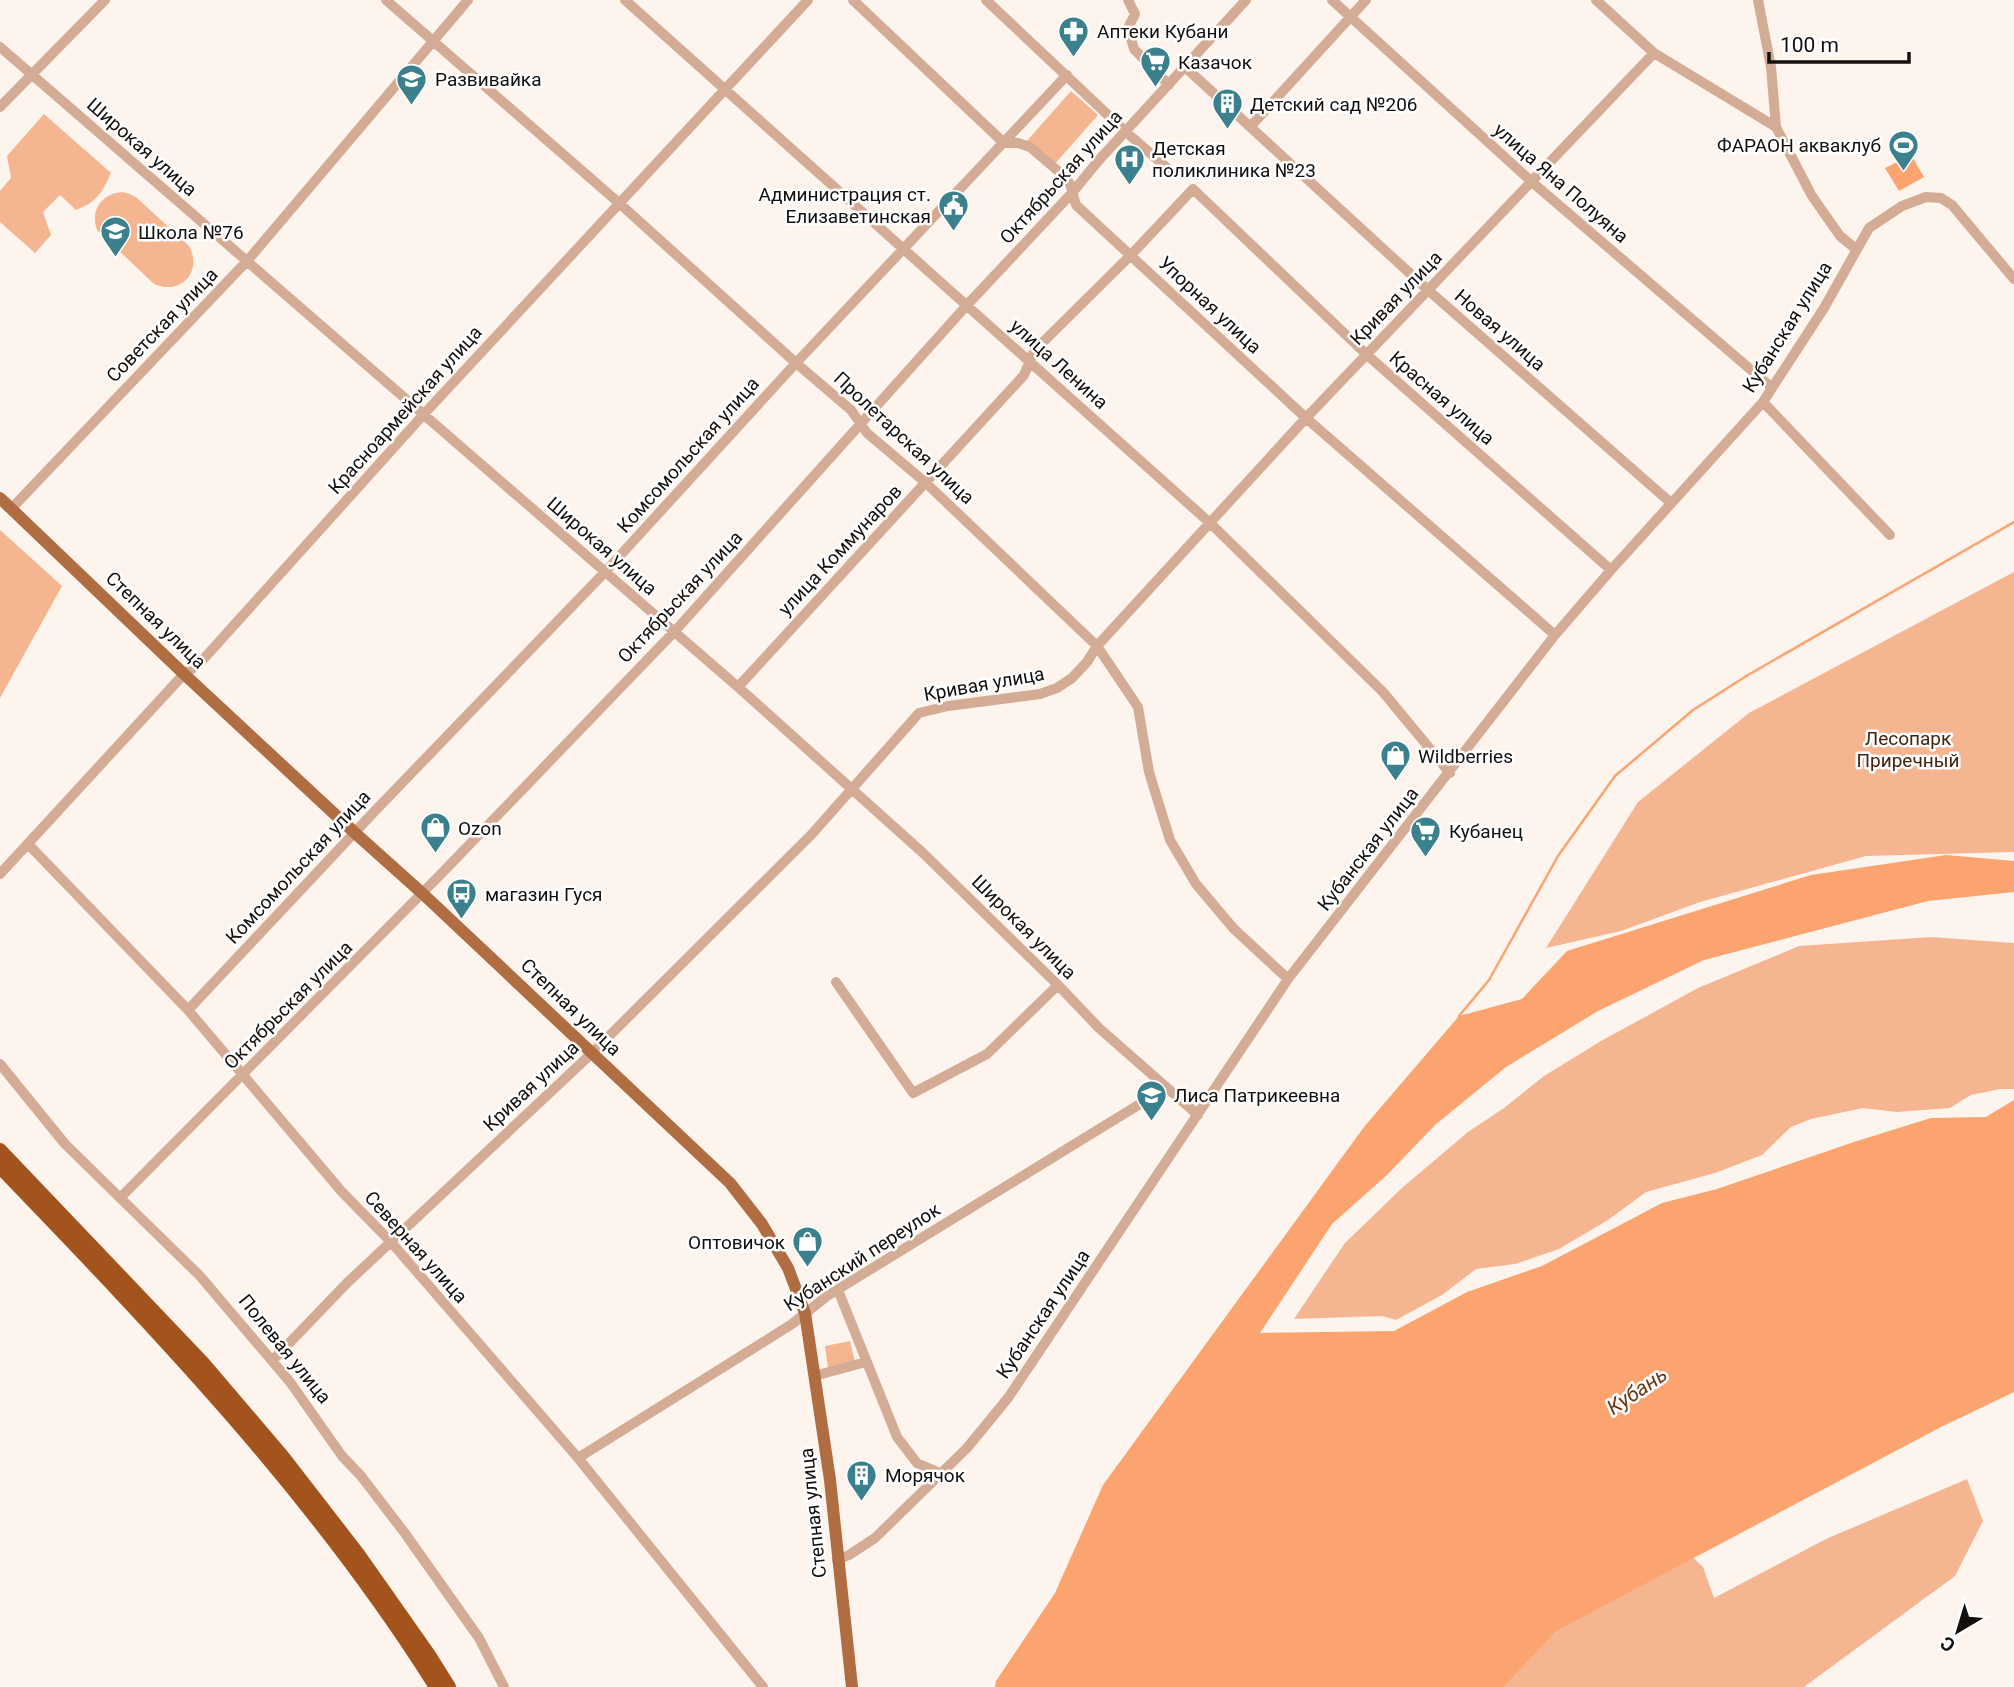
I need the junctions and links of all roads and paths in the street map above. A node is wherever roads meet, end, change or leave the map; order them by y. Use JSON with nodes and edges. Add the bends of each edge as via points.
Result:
{"nodes":[{"id":1,"x":105,"y":0,"type":"edge"},
{"id":2,"x":386,"y":0,"type":"edge"},
{"id":3,"x":468,"y":0,"type":"edge"},
{"id":4,"x":625,"y":0,"type":"edge"},
{"id":5,"x":808,"y":0,"type":"edge"},
{"id":6,"x":853,"y":0,"type":"edge"},
{"id":7,"x":986,"y":0,"type":"edge"},
{"id":8,"x":1128,"y":0,"type":"edge"},
{"id":9,"x":1246,"y":0,"type":"edge"},
{"id":10,"x":1332,"y":0,"type":"edge"},
{"id":11,"x":1366,"y":0,"type":"edge"},
{"id":12,"x":1596,"y":0,"type":"edge"},
{"id":13,"x":1758,"y":0,"type":"edge"},
{"id":14,"x":1350,"y":16,"type":"junction"},
{"id":15,"x":434,"y":41,"type":"junction"},
{"id":16,"x":0,"y":47,"type":"edge"},
{"id":17,"x":1654,"y":53,"type":"junction"},
{"id":18,"x":1185,"y":67,"type":"junction"},
{"id":19,"x":32,"y":75,"type":"junction"},
{"id":20,"x":1067,"y":75,"type":"junction"},
{"id":21,"x":1169,"y":85,"type":"junction"},
{"id":22,"x":727,"y":89,"type":"junction"},
{"id":23,"x":0,"y":107,"type":"edge"},
{"id":24,"x":1251,"y":126,"type":"junction"},
{"id":25,"x":1776,"y":127,"type":"junction"},
{"id":26,"x":1126,"y":132,"type":"junction"},
{"id":27,"x":1004,"y":143,"type":"junction"},
{"id":28,"x":1174,"y":174,"type":"dead end"},
{"id":29,"x":1532,"y":182,"type":"junction"},
{"id":30,"x":1192,"y":189,"type":"joint"},
{"id":31,"x":1072,"y":194,"type":"junction"},
{"id":32,"x":619,"y":203,"type":"junction"},
{"id":33,"x":905,"y":249,"type":"junction"},
{"id":34,"x":1856,"y":249,"type":"junction"},
{"id":35,"x":1131,"y":256,"type":"junction"},
{"id":36,"x":248,"y":260,"type":"junction"},
{"id":37,"x":2014,"y":279,"type":"edge"},
{"id":38,"x":1428,"y":290,"type":"junction"},
{"id":39,"x":967,"y":305,"type":"junction"},
{"id":40,"x":1366,"y":354,"type":"junction"},
{"id":41,"x":1030,"y":362,"type":"junction"},
{"id":42,"x":796,"y":363,"type":"junction"},
{"id":43,"x":1771,"y":387,"type":"junction"},
{"id":44,"x":1763,"y":402,"type":"junction"},
{"id":45,"x":424,"y":414,"type":"junction"},
{"id":46,"x":1306,"y":418,"type":"junction"},
{"id":47,"x":861,"y":424,"type":"junction"},
{"id":48,"x":926,"y":483,"type":"junction"},
{"id":49,"x":0,"y":498,"type":"edge"},
{"id":50,"x":1671,"y":503,"type":"junction"},
{"id":51,"x":12,"y":508,"type":"junction"},
{"id":52,"x":1209,"y":523,"type":"junction"},
{"id":53,"x":1890,"y":535,"type":"dead end"},
{"id":54,"x":1611,"y":570,"type":"junction"},
{"id":55,"x":605,"y":572,"type":"junction"},
{"id":56,"x":675,"y":631,"type":"junction"},
{"id":57,"x":1555,"y":635,"type":"junction"},
{"id":58,"x":1097,"y":646,"type":"junction"},
{"id":59,"x":184,"y":674,"type":"junction"},
{"id":60,"x":738,"y":687,"type":"junction"},
{"id":61,"x":1450,"y":773,"type":"junction"},
{"id":62,"x":851,"y":789,"type":"junction"},
{"id":63,"x":355,"y":833,"type":"junction"},
{"id":64,"x":28,"y":844,"type":"junction"},
{"id":65,"x":0,"y":874,"type":"edge"},
{"id":66,"x":422,"y":893,"type":"junction"},
{"id":67,"x":1288,"y":979,"type":"junction"},
{"id":68,"x":836,"y":982,"type":"dead end"},
{"id":69,"x":1058,"y":985,"type":"junction"},
{"id":70,"x":188,"y":1010,"type":"junction"},
{"id":71,"x":591,"y":1054,"type":"junction"},
{"id":72,"x":0,"y":1064,"type":"edge"},
{"id":73,"x":243,"y":1075,"type":"junction"},
{"id":74,"x":1166,"y":1087,"type":"junction"},
{"id":75,"x":1198,"y":1115,"type":"junction"},
{"id":76,"x":0,"y":1150,"type":"edge"},
{"id":77,"x":0,"y":1167,"type":"edge"},
{"id":78,"x":120,"y":1198,"type":"junction"},
{"id":79,"x":391,"y":1242,"type":"junction"},
{"id":80,"x":838,"y":1290,"type":"junction"},
{"id":81,"x":804,"y":1313,"type":"junction"},
{"id":82,"x":272,"y":1361,"type":"junction"},
{"id":83,"x":866,"y":1362,"type":"junction"},
{"id":84,"x":814,"y":1376,"type":"junction"},
{"id":85,"x":578,"y":1458,"type":"junction"},
{"id":86,"x":942,"y":1474,"type":"junction"},
{"id":87,"x":837,"y":1560,"type":"junction"},
{"id":88,"x":436,"y":1687,"type":"edge"},
{"id":89,"x":449,"y":1687,"type":"edge"},
{"id":90,"x":504,"y":1687,"type":"edge"},
{"id":91,"x":763,"y":1687,"type":"edge"},
{"id":92,"x":852,"y":1687,"type":"edge"}],
"edges":[{"from":1,"to":19,"type":"street"},
{"from":2,"to":15,"type":"street","name":"Пролетарская улица"},
{"from":3,"to":15,"type":"street","name":"Советская улица"},
{"from":4,"to":22,"type":"street","name":"улица Ленина"},
{"from":5,"to":22,"type":"street","name":"Красноармейская улица"},
{"from":6,"to":27,"type":"street","name":"Упорная улица"},
{"from":7,"to":20,"type":"street"},
{"from":8,"to":21,"type":"street","via":[[1135,14],[1128,28],[1134,49]]},
{"from":9,"to":18,"type":"street","name":"Октябрьская улица"},
{"from":10,"to":14,"type":"street","name":"улица Яна Полуяна"},
{"from":11,"to":14,"type":"street"},
{"from":12,"to":17,"type":"street"},
{"from":13,"to":25,"type":"street","via":[[1771,66]]},
{"from":14,"to":24,"type":"street"},
{"from":14,"to":29,"type":"street","name":"улица Яна Полуяна"},
{"from":15,"to":32,"type":"street","name":"Пролетарская улица"},
{"from":15,"to":36,"type":"street","name":"Советская улица"},
{"from":16,"to":19,"type":"street","name":"Широкая улица"},
{"from":17,"to":25,"type":"street"},
{"from":17,"to":29,"type":"street","name":"Кривая улица"},
{"from":18,"to":21,"type":"street","name":"Октябрьская улица"},
{"from":18,"to":24,"type":"street","name":"Новая улица"},
{"from":19,"to":23,"type":"street"},
{"from":19,"to":36,"type":"street","name":"Широкая улица"},
{"from":20,"to":26,"type":"street"},
{"from":20,"to":27,"type":"street","name":"Комсомольская улица"},
{"from":21,"to":26,"type":"street","name":"Октябрьская улица"},
{"from":22,"to":32,"type":"street","name":"Красноармейская улица"},
{"from":22,"to":33,"type":"street","name":"улица Ленина"},
{"from":24,"to":38,"type":"street","name":"Новая улица"},
{"from":25,"to":34,"type":"street","via":[[1812,196],[1840,236]]},
{"from":26,"to":28,"type":"street"},
{"from":26,"to":31,"type":"street","name":"Октябрьская улица"},
{"from":27,"to":31,"type":"street","name":"Упорная улица","via":[[1030,147],[1064,176]]},
{"from":27,"to":33,"type":"street","name":"Комсомольская улица"},
{"from":29,"to":38,"type":"street","name":"Кривая улица"},
{"from":29,"to":43,"type":"street","name":"улица Яна Полуяна"},
{"from":30,"to":35,"type":"street","name":"улица Коммунаров"},
{"from":30,"to":40,"type":"street","name":"Красная улица"},
{"from":31,"to":35,"type":"street","name":"Упорная улица","via":[[1076,205]]},
{"from":31,"to":39,"type":"street","name":"Октябрьская улица"},
{"from":32,"to":42,"type":"street","name":"Пролетарская улица"},
{"from":32,"to":45,"type":"street","name":"Красноармейская улица"},
{"from":33,"to":39,"type":"street","name":"улица Ленина"},
{"from":33,"to":42,"type":"street","name":"Комсомольская улица"},
{"from":34,"to":37,"type":"street","name":"Кубанская улица","via":[[1869,228],[1902,206],[1926,197],[1941,198]]},
{"from":34,"to":43,"type":"street","name":"Кубанская улица","via":[[1824,308]]},
{"from":35,"to":41,"type":"street","name":"улица Коммунаров","via":[[1039,345]]},
{"from":35,"to":46,"type":"street","name":"Упорная улица"},
{"from":36,"to":45,"type":"street","name":"Широкая улица"},
{"from":36,"to":51,"type":"street","name":"Советская улица"},
{"from":38,"to":40,"type":"street","name":"Кривая улица"},
{"from":38,"to":50,"type":"street","name":"Новая улица"},
{"from":39,"to":41,"type":"street","name":"улица Ленина"},
{"from":39,"to":47,"type":"street","name":"Октябрьская улица"},
{"from":40,"to":46,"type":"street","name":"Кривая улица"},
{"from":40,"to":54,"type":"street","name":"Красная улица"},
{"from":41,"to":48,"type":"street","name":"улица Коммунаров","via":[[1024,376]]},
{"from":41,"to":52,"type":"street","name":"улица Ленина"},
{"from":42,"to":47,"type":"street","name":"Пролетарская улица"},
{"from":42,"to":55,"type":"street","name":"Комсомольская улица"},
{"from":43,"to":44,"type":"street","name":"Кубанская улица"},
{"from":44,"to":50,"type":"street","name":"Кубанская улица"},
{"from":44,"to":53,"type":"street"},
{"from":45,"to":55,"type":"street","name":"Широкая улица"},
{"from":45,"to":59,"type":"street","name":"Красноармейская улица","via":[[199,664]]},
{"from":46,"to":52,"type":"street","name":"Кривая улица"},
{"from":46,"to":57,"type":"street","name":"Упорная улица"},
{"from":47,"to":48,"type":"street","name":"Пролетарская улица"},
{"from":47,"to":56,"type":"street","name":"Октябрьская улица"},
{"from":48,"to":58,"type":"street","name":"Пролетарская улица"},
{"from":48,"to":60,"type":"street","name":"улица Коммунаров"},
{"from":49,"to":51,"type":"main road","name":"Степная улица"},
{"from":50,"to":54,"type":"street","name":"Кубанская улица"},
{"from":51,"to":59,"type":"main road","name":"Степная улица"},
{"from":52,"to":58,"type":"street","name":"Кривая улица"},
{"from":52,"to":61,"type":"street","name":"улица Ленина","via":[[1382,692]]},
{"from":54,"to":57,"type":"street","name":"Кубанская улица"},
{"from":55,"to":56,"type":"street","name":"Широкая улица"},
{"from":55,"to":63,"type":"street","name":"Комсомольская улица"},
{"from":56,"to":60,"type":"street","name":"Широкая улица"},
{"from":56,"to":66,"type":"street","name":"Октябрьская улица"},
{"from":57,"to":61,"type":"street","name":"Кубанская улица"},
{"from":58,"to":62,"type":"street","name":"Кривая улица","via":[[1087,662],[1058,688],[919,713]]},
{"from":58,"to":67,"type":"street","name":"Пролетарская улица","via":[[1138,707],[1149,772],[1170,840],[1196,884],[1234,929]]},
{"from":59,"to":63,"type":"main road","name":"Степная улица"},
{"from":59,"to":64,"type":"street","name":"Красноармейская улица"},
{"from":60,"to":62,"type":"street","name":"Широкая улица"},
{"from":61,"to":67,"type":"street","name":"Кубанская улица"},
{"from":62,"to":69,"type":"street","name":"Широкая улица"},
{"from":62,"to":71,"type":"street","name":"Кривая улица","via":[[812,834]]},
{"from":63,"to":66,"type":"main road","name":"Степная улица"},
{"from":63,"to":70,"type":"street","name":"Комсомольская улица"},
{"from":64,"to":65,"type":"street","name":"Красноармейская улица"},
{"from":64,"to":70,"type":"street","name":"Северная улица"},
{"from":66,"to":71,"type":"main road","name":"Степная улица"},
{"from":66,"to":73,"type":"street","name":"Октябрьская улица"},
{"from":67,"to":75,"type":"street","name":"Кубанская улица"},
{"from":68,"to":69,"type":"street","via":[[913,1093],[987,1054]]},
{"from":69,"to":74,"type":"street","name":"Широкая улица"},
{"from":70,"to":73,"type":"street","name":"Северная улица"},
{"from":71,"to":79,"type":"street","name":"Кривая улица"},
{"from":71,"to":81,"type":"main road","name":"Степная улица","via":[[730,1183],[788,1268]]},
{"from":72,"to":78,"type":"street","name":"Полевая улица","via":[[65,1144]]},
{"from":73,"to":78,"type":"street","name":"Октябрьская улица"},
{"from":73,"to":79,"type":"street","name":"Северная улица","via":[[342,1192]]},
{"from":74,"to":75,"type":"street","name":"Широкая улица"},
{"from":74,"to":80,"type":"street","name":"Кубанский переулок"},
{"from":75,"to":86,"type":"street","name":"Кубанская улица","via":[[1008,1398]]},
{"from":76,"to":89,"type":"highway","via":[[203,1363],[283,1457],[358,1554]]},
{"from":77,"to":88,"type":"highway","via":[[194,1372],[272,1463],[350,1562]]},
{"from":78,"to":82,"type":"street","name":"Полевая улица","via":[[200,1276]]},
{"from":79,"to":82,"type":"street","name":"Кривая улица"},
{"from":79,"to":85,"type":"street","name":"Северная улица"},
{"from":80,"to":81,"type":"street","name":"Кубанский переулок"},
{"from":80,"to":83,"type":"street"},
{"from":81,"to":84,"type":"main road","name":"Степная улица"},
{"from":81,"to":85,"type":"street","name":"Кубанский переулок"},
{"from":82,"to":90,"type":"street","name":"Полевая улица","via":[[449,1595],[479,1638]]},
{"from":83,"to":84,"type":"street"},
{"from":83,"to":86,"type":"street","via":[[897,1437],[917,1463]]},
{"from":84,"to":87,"type":"main road","name":"Степная улица","via":[[831,1480]]},
{"from":85,"to":91,"type":"street","name":"Северная улица"},
{"from":86,"to":87,"type":"street","name":"Кубанская улица","via":[[875,1538]]},
{"from":87,"to":92,"type":"main road","name":"Степная улица"}]}
